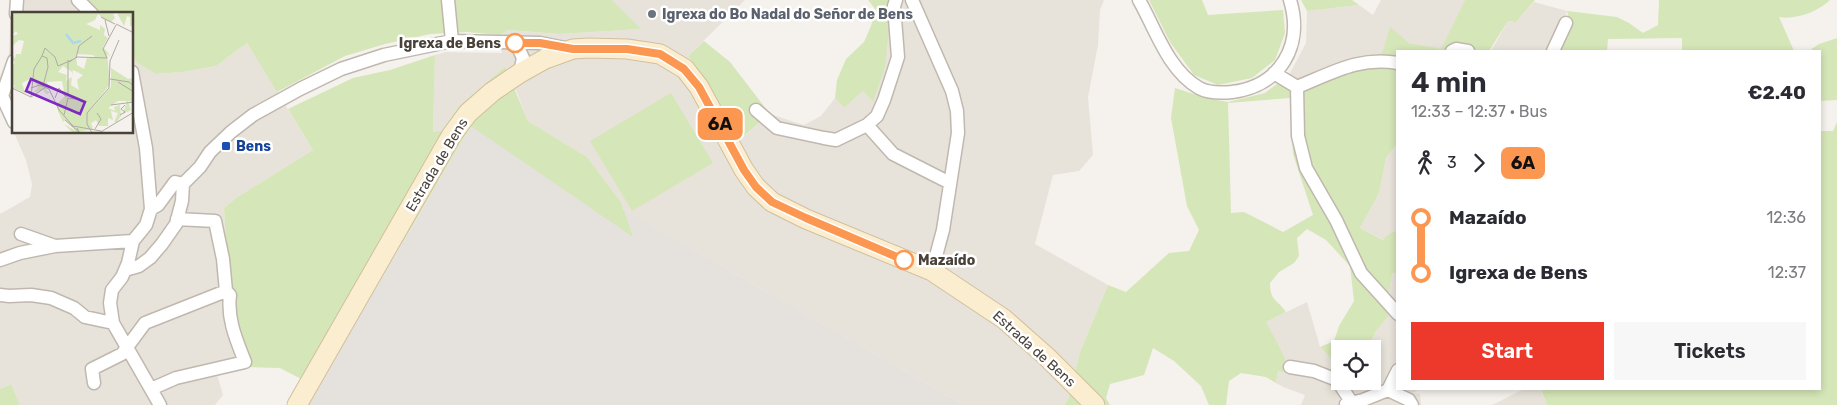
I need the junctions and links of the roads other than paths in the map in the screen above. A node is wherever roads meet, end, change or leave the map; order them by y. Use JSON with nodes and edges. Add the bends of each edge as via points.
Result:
{"nodes":[{"id":1,"x":78,"y":0,"type":"edge"},
{"id":2,"x":448,"y":0,"type":"edge"},
{"id":3,"x":896,"y":0,"type":"edge"},
{"id":4,"x":912,"y":0,"type":"edge"},
{"id":5,"x":1140,"y":0,"type":"edge"},
{"id":6,"x":1290,"y":0,"type":"edge"},
{"id":7,"x":90,"y":12,"type":"edge"},
{"id":8,"x":1566,"y":23,"type":"dead end"},
{"id":9,"x":452,"y":41,"type":"junction"},
{"id":10,"x":516,"y":43,"type":"junction"},
{"id":11,"x":1553,"y":50,"type":"edge"},
{"id":12,"x":542,"y":51,"type":"junction"},
{"id":13,"x":1396,"y":63,"type":"edge"},
{"id":14,"x":12,"y":67,"type":"edge"},
{"id":15,"x":520,"y":73,"type":"junction"},
{"id":16,"x":1274,"y":73,"type":"junction"},
{"id":17,"x":134,"y":83,"type":"edge"},
{"id":18,"x":1297,"y":87,"type":"junction"},
{"id":19,"x":756,"y":110,"type":"dead end"},
{"id":20,"x":12,"y":118,"type":"edge"},
{"id":21,"x":867,"y":125,"type":"junction"},
{"id":22,"x":950,"y":183,"type":"junction"},
{"id":23,"x":183,"y":184,"type":"junction"},
{"id":24,"x":151,"y":209,"type":"junction"},
{"id":25,"x":177,"y":219,"type":"junction"},
{"id":26,"x":21,"y":234,"type":"dead end"},
{"id":27,"x":134,"y":241,"type":"junction"},
{"id":28,"x":55,"y":246,"type":"junction"},
{"id":29,"x":0,"y":260,"type":"edge"},
{"id":30,"x":125,"y":270,"type":"junction"},
{"id":31,"x":932,"y":271,"type":"junction"},
{"id":32,"x":226,"y":291,"type":"junction"},
{"id":33,"x":0,"y":295,"type":"edge"},
{"id":34,"x":1396,"y":312,"type":"edge"},
{"id":35,"x":113,"y":323,"type":"junction"},
{"id":36,"x":127,"y":346,"type":"junction"},
{"id":37,"x":1290,"y":367,"type":"dead end"},
{"id":38,"x":1396,"y":374,"type":"edge"},
{"id":39,"x":94,"y":383,"type":"dead end"},
{"id":40,"x":1388,"y":390,"type":"junction"},
{"id":41,"x":153,"y":399,"type":"edge"},
{"id":42,"x":1348,"y":404,"type":"edge"},
{"id":43,"x":297,"y":405,"type":"edge"},
{"id":44,"x":1095,"y":405,"type":"edge"},
{"id":45,"x":1412,"y":405,"type":"edge"}],
"edges":[{"from":1,"to":7,"type":"street"},
{"from":2,"to":9,"type":"street"},
{"from":3,"to":21,"type":"street","via":[[898,57],[877,116]]},
{"from":4,"to":22,"type":"street","via":[[952,91],[958,133]]},
{"from":5,"to":16,"type":"street","via":[[1180,74],[1200,89],[1221,93],[1244,90],[1263,83]]},
{"from":6,"to":16,"type":"street","via":[[1294,13],[1294,38]]},
{"from":8,"to":11,"type":"street"},
{"from":9,"to":10,"type":"street"},
{"from":9,"to":23,"type":"street","via":[[384,55],[341,69],[300,89],[253,115],[231,132]]},
{"from":10,"to":12,"type":"street"},
{"from":10,"to":15,"type":"street","via":[[522,58]]},
{"from":12,"to":15,"type":"street","name":"Estrada de Bens"},
{"from":12,"to":31,"type":"street","name":"Estrada de Bens","via":[[627,49],[660,54],[684,69],[699,87],[744,170],[772,202]]},
{"from":13,"to":18,"type":"street","via":[[1381,60],[1358,63]]},
{"from":14,"to":20,"type":"street","via":[[2,96]]},
{"from":15,"to":43,"type":"street","name":"Estrada de Bens","via":[[468,113],[452,136]]},
{"from":16,"to":18,"type":"street"},
{"from":17,"to":24,"type":"street","via":[[146,148]]},
{"from":18,"to":34,"type":"street","via":[[1298,136],[1306,168],[1361,273]]},
{"from":19,"to":21,"type":"street","via":[[777,128],[836,140]]},
{"from":21,"to":22,"type":"street","via":[[893,154]]},
{"from":22,"to":31,"type":"street"},
{"from":23,"to":24,"type":"street","via":[[175,182],[158,205]]},
{"from":23,"to":25,"type":"street"},
{"from":24,"to":27,"type":"street","via":[[146,225]]},
{"from":25,"to":30,"type":"street","via":[[150,258]]},
{"from":25,"to":32,"type":"street","via":[[215,221]]},
{"from":26,"to":28,"type":"street"},
{"from":27,"to":28,"type":"street"},
{"from":27,"to":30,"type":"street"},
{"from":28,"to":29,"type":"street"},
{"from":30,"to":35,"type":"street","via":[[112,290]]},
{"from":31,"to":44,"type":"street","name":"Estrada de Bens","via":[[1004,319]]},
{"from":32,"to":36,"type":"street","via":[[145,323]]},
{"from":32,"to":41,"type":"street","via":[[230,294],[231,325],[245,362],[176,378]]},
{"from":33,"to":35,"type":"street","via":[[50,298],[74,308],[84,317]]},
{"from":35,"to":36,"type":"street"},
{"from":36,"to":39,"type":"street","via":[[122,354],[92,369]]},
{"from":36,"to":41,"type":"street"},
{"from":37,"to":42,"type":"street","via":[[1314,371],[1337,380]]},
{"from":38,"to":40,"type":"street"},
{"from":40,"to":42,"type":"street"},
{"from":40,"to":45,"type":"street","via":[[1409,400]]}]}
